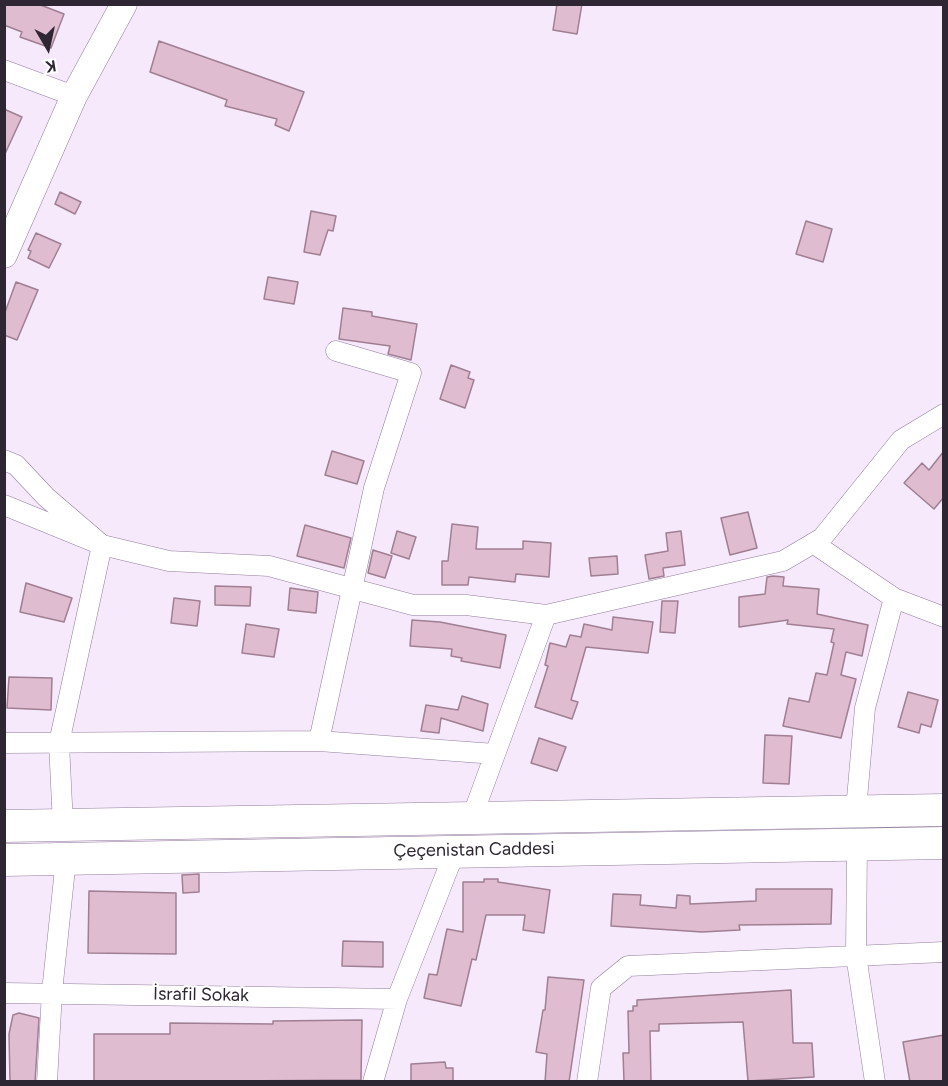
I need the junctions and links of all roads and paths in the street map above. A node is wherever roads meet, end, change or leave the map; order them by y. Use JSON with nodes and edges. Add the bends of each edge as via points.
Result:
{"nodes":[{"id":1,"x":124,"y":4,"type":"edge"},
{"id":2,"x":4,"y":69,"type":"edge"},
{"id":3,"x":74,"y":96,"type":"junction"},
{"id":4,"x":4,"y":255,"type":"edge"},
{"id":5,"x":336,"y":351,"type":"dead end"},
{"id":6,"x":944,"y":414,"type":"edge"},
{"id":7,"x":4,"y":460,"type":"edge"},
{"id":8,"x":4,"y":505,"type":"edge"},
{"id":9,"x":813,"y":543,"type":"junction"},
{"id":10,"x":102,"y":545,"type":"junction"},
{"id":11,"x":354,"y":589,"type":"junction"},
{"id":12,"x":894,"y":598,"type":"junction"},
{"id":13,"x":546,"y":615,"type":"junction"},
{"id":14,"x":944,"y":617,"type":"edge"},
{"id":15,"x":320,"y":741,"type":"junction"},
{"id":16,"x":4,"y":742,"type":"edge"},
{"id":17,"x":59,"y":743,"type":"junction"},
{"id":18,"x":495,"y":754,"type":"junction"},
{"id":19,"x":856,"y":810,"type":"junction"},
{"id":20,"x":944,"y":810,"type":"edge"},
{"id":21,"x":472,"y":817,"type":"junction"},
{"id":22,"x":63,"y":825,"type":"junction"},
{"id":23,"x":4,"y":826,"type":"edge"},
{"id":24,"x":857,"y":843,"type":"junction"},
{"id":25,"x":944,"y":843,"type":"edge"},
{"id":26,"x":455,"y":851,"type":"junction"},
{"id":27,"x":4,"y":860,"type":"edge"},
{"id":28,"x":66,"y":860,"type":"junction"},
{"id":29,"x":944,"y":952,"type":"edge"},
{"id":30,"x":856,"y":955,"type":"junction"},
{"id":31,"x":52,"y":992,"type":"junction"},
{"id":32,"x":4,"y":993,"type":"edge"},
{"id":33,"x":397,"y":999,"type":"junction"},
{"id":34,"x":47,"y":1082,"type":"edge"},
{"id":35,"x":373,"y":1082,"type":"edge"},
{"id":36,"x":587,"y":1082,"type":"edge"},
{"id":37,"x":875,"y":1082,"type":"edge"}],
"edges":[{"from":1,"to":3,"type":"street"},
{"from":2,"to":3,"type":"street"},
{"from":3,"to":4,"type":"street"},
{"from":5,"to":11,"type":"street","via":[[411,373],[374,488]]},
{"from":6,"to":9,"type":"street","via":[[901,440],[822,538]]},
{"from":7,"to":10,"type":"street","via":[[16,465]]},
{"from":8,"to":10,"type":"street"},
{"from":9,"to":12,"type":"street"},
{"from":9,"to":13,"type":"street","via":[[783,561]]},
{"from":10,"to":11,"type":"street","via":[[169,561],[269,566]]},
{"from":10,"to":17,"type":"street"},
{"from":11,"to":13,"type":"street","via":[[413,605],[466,605]]},
{"from":11,"to":15,"type":"street"},
{"from":12,"to":14,"type":"street"},
{"from":12,"to":19,"type":"street","via":[[865,708]]},
{"from":13,"to":18,"type":"street"},
{"from":15,"to":17,"type":"street"},
{"from":15,"to":18,"type":"street"},
{"from":16,"to":17,"type":"street"},
{"from":17,"to":22,"type":"street"},
{"from":18,"to":21,"type":"street"},
{"from":19,"to":20,"type":"main road","name":"Çeçenistan Caddesi"},
{"from":19,"to":21,"type":"main road","name":"Çeçenistan Caddesi"},
{"from":21,"to":22,"type":"main road","name":"Çeçenistan Caddesi"},
{"from":22,"to":23,"type":"main road","name":"Çeçenistan Caddesi"},
{"from":24,"to":25,"type":"main road","name":"Çeçenistan Caddesi"},
{"from":24,"to":26,"type":"main road","name":"Çeçenistan Caddesi"},
{"from":24,"to":30,"type":"street"},
{"from":26,"to":28,"type":"main road","name":"Çeçenistan Caddesi"},
{"from":26,"to":33,"type":"street"},
{"from":27,"to":28,"type":"main road","name":"Çeçenistan Caddesi"},
{"from":28,"to":31,"type":"street"},
{"from":29,"to":30,"type":"street"},
{"from":30,"to":36,"type":"street","via":[[628,966],[601,988]]},
{"from":30,"to":37,"type":"street"},
{"from":31,"to":32,"type":"street","name":"İsrafil Sokak"},
{"from":31,"to":33,"type":"street","name":"İsrafil Sokak"},
{"from":31,"to":34,"type":"street"},
{"from":33,"to":35,"type":"street"}]}
